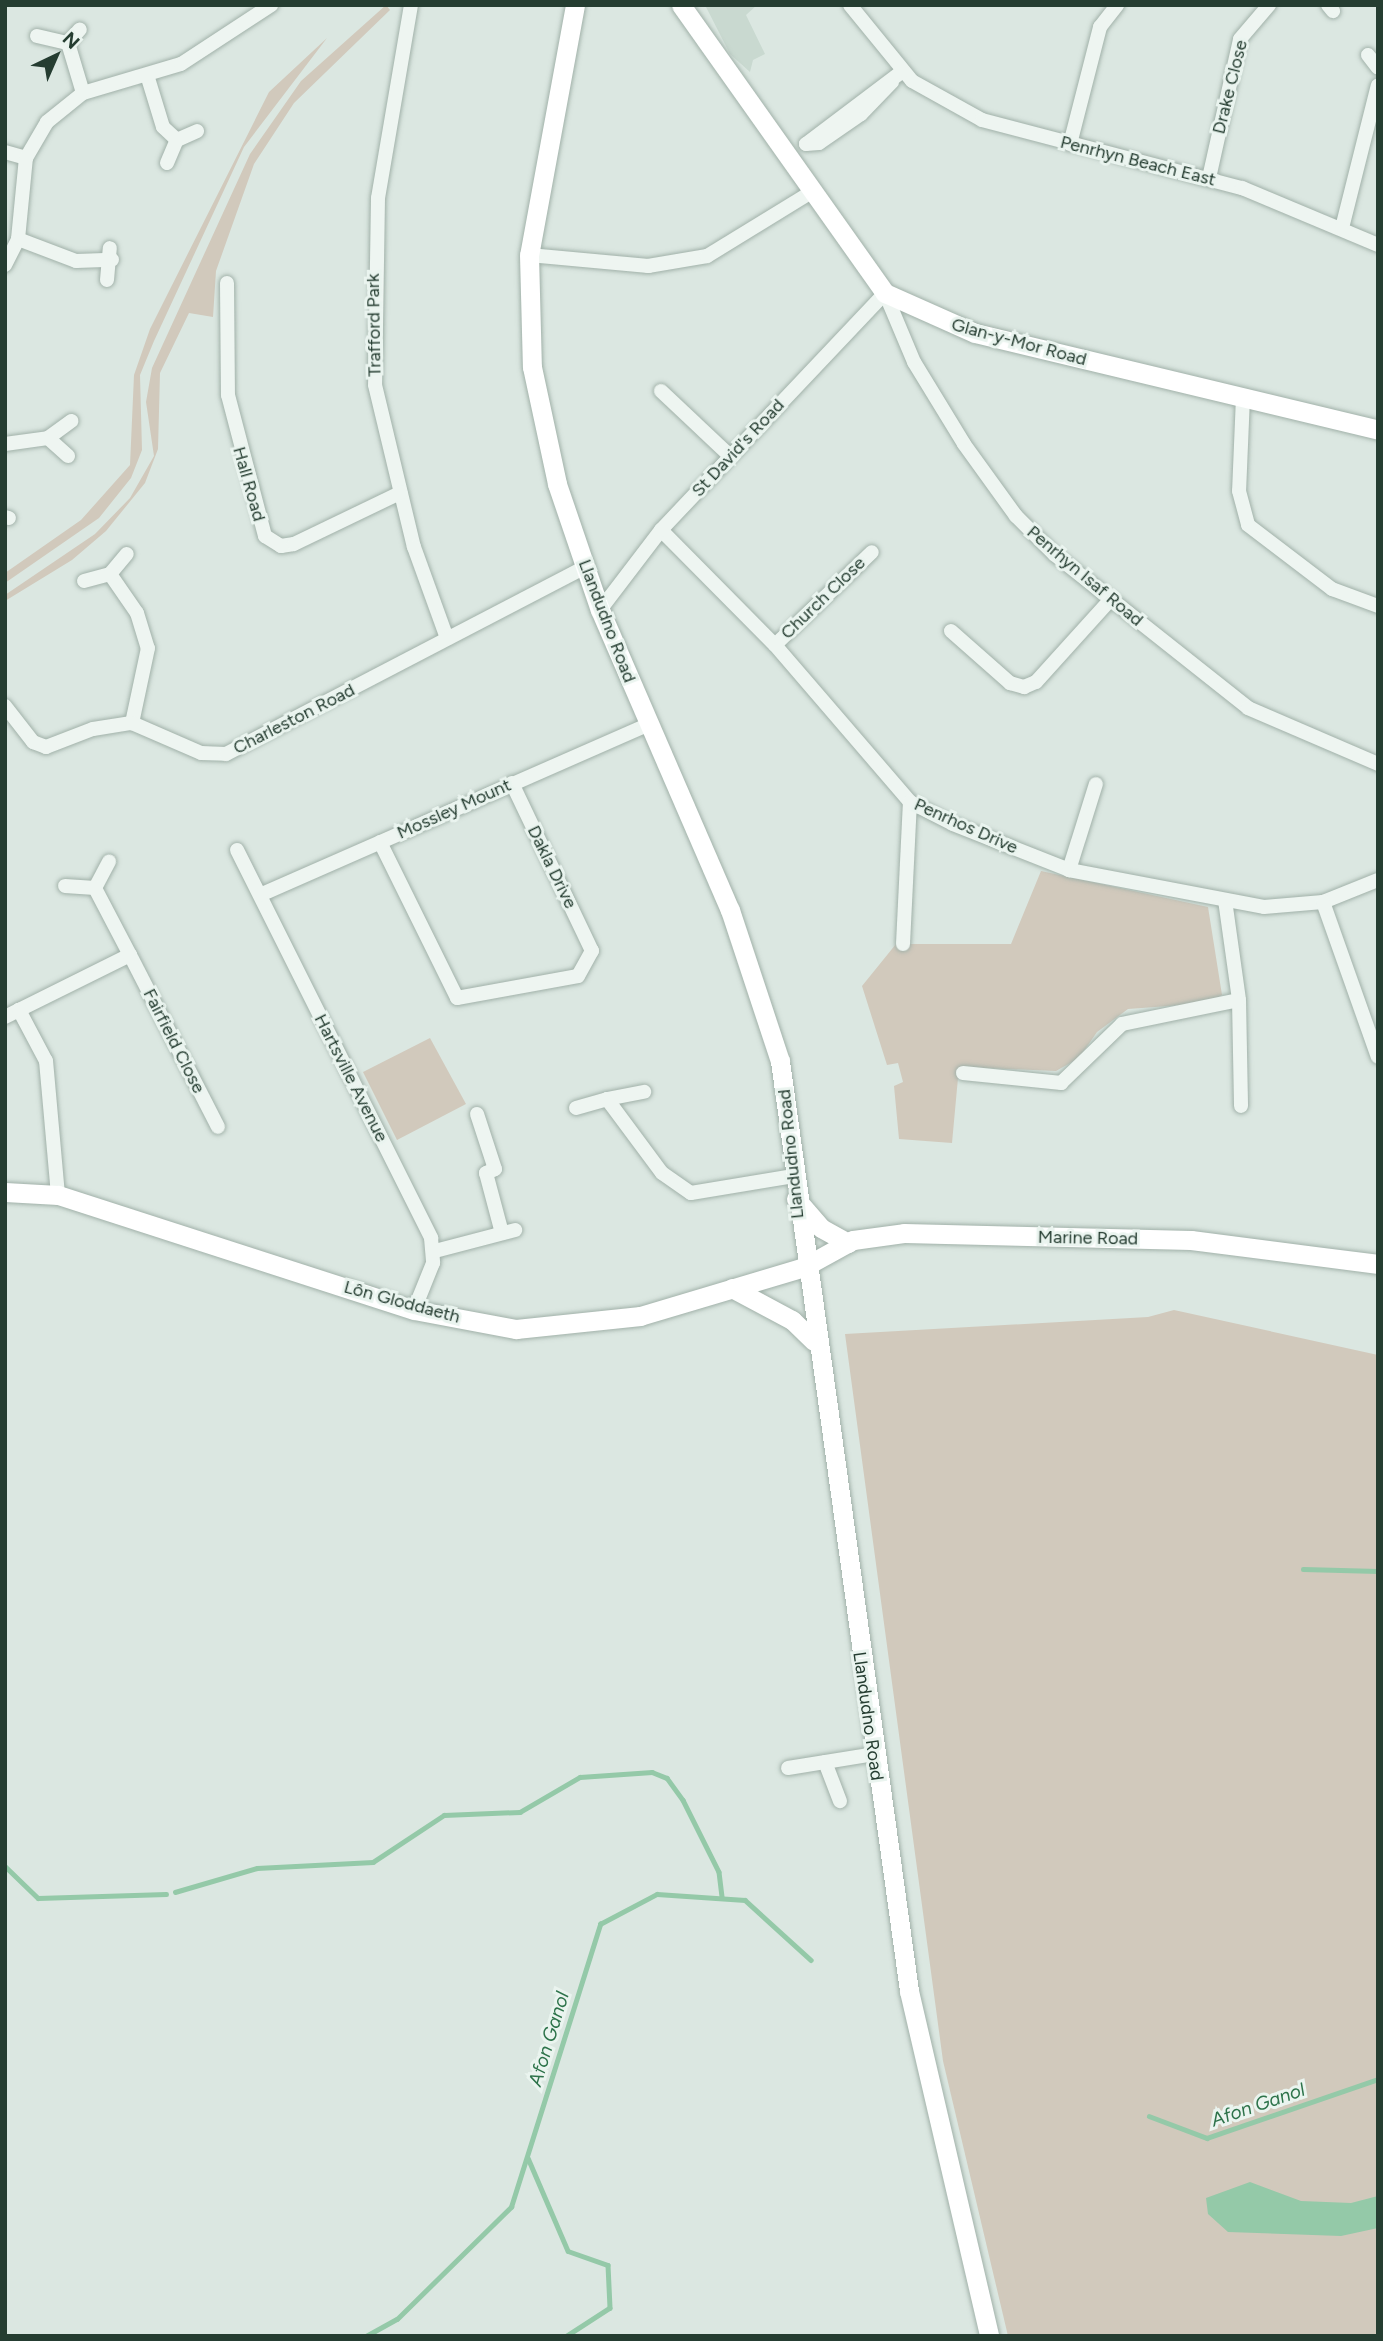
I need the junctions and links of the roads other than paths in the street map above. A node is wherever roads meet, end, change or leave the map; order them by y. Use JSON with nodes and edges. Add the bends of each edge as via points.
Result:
{"nodes":[{"id":1,"x":271,"y":5,"type":"edge"},
{"id":2,"x":411,"y":5,"type":"edge"},
{"id":3,"x":575,"y":5,"type":"edge"},
{"id":4,"x":681,"y":5,"type":"edge"},
{"id":5,"x":850,"y":5,"type":"edge"},
{"id":6,"x":1117,"y":5,"type":"edge"},
{"id":7,"x":1269,"y":5,"type":"edge"},
{"id":8,"x":80,"y":29,"type":"dead end"},
{"id":9,"x":37,"y":36,"type":"dead end"},
{"id":10,"x":68,"y":43,"type":"junction"},
{"id":11,"x":1368,"y":55,"type":"dead end"},
{"id":12,"x":1378,"y":68,"type":"edge"},
{"id":13,"x":898,"y":77,"type":"junction"},
{"id":14,"x":148,"y":78,"type":"junction"},
{"id":15,"x":1378,"y":85,"type":"edge"},
{"id":16,"x":83,"y":93,"type":"junction"},
{"id":17,"x":197,"y":131,"type":"dead end"},
{"id":18,"x":177,"y":140,"type":"junction"},
{"id":19,"x":1070,"y":144,"type":"junction"},
{"id":20,"x":5,"y":152,"type":"edge"},
{"id":21,"x":786,"y":158,"type":"junction"},
{"id":22,"x":26,"y":159,"type":"junction"},
{"id":23,"x":167,"y":163,"type":"dead end"},
{"id":24,"x":1209,"y":178,"type":"junction"},
{"id":25,"x":810,"y":192,"type":"junction"},
{"id":26,"x":1342,"y":228,"type":"junction"},
{"id":27,"x":18,"y":239,"type":"junction"},
{"id":28,"x":1378,"y":245,"type":"edge"},
{"id":29,"x":529,"y":255,"type":"junction"},
{"id":30,"x":5,"y":265,"type":"edge"},
{"id":31,"x":107,"y":280,"type":"dead end"},
{"id":32,"x":227,"y":283,"type":"dead end"},
{"id":33,"x":885,"y":293,"type":"junction"},
{"id":34,"x":661,"y":391,"type":"dead end"},
{"id":35,"x":1243,"y":397,"type":"junction"},
{"id":36,"x":71,"y":421,"type":"dead end"},
{"id":37,"x":1378,"y":430,"type":"edge"},
{"id":38,"x":48,"y":438,"type":"junction"},
{"id":39,"x":5,"y":444,"type":"edge"},
{"id":40,"x":68,"y":456,"type":"dead end"},
{"id":41,"x":730,"y":456,"type":"junction"},
{"id":42,"x":400,"y":493,"type":"junction"},
{"id":43,"x":662,"y":530,"type":"junction"},
{"id":44,"x":872,"y":552,"type":"dead end"},
{"id":45,"x":127,"y":554,"type":"dead end"},
{"id":46,"x":585,"y":567,"type":"junction"},
{"id":47,"x":110,"y":574,"type":"junction"},
{"id":48,"x":84,"y":581,"type":"dead end"},
{"id":49,"x":1111,"y":598,"type":"junction"},
{"id":50,"x":1378,"y":606,"type":"edge"},
{"id":51,"x":600,"y":610,"type":"junction"},
{"id":52,"x":447,"y":638,"type":"junction"},
{"id":53,"x":955,"y":641,"type":"dead end"},
{"id":54,"x":775,"y":645,"type":"junction"},
{"id":55,"x":5,"y":706,"type":"edge"},
{"id":56,"x":132,"y":723,"type":"junction"},
{"id":57,"x":649,"y":724,"type":"junction"},
{"id":58,"x":1378,"y":764,"type":"edge"},
{"id":59,"x":512,"y":783,"type":"junction"},
{"id":60,"x":1096,"y":784,"type":"dead end"},
{"id":61,"x":910,"y":802,"type":"junction"},
{"id":62,"x":380,"y":842,"type":"junction"},
{"id":63,"x":237,"y":850,"type":"dead end"},
{"id":64,"x":109,"y":862,"type":"dead end"},
{"id":65,"x":1069,"y":870,"type":"junction"},
{"id":66,"x":1378,"y":880,"type":"edge"},
{"id":67,"x":65,"y":886,"type":"dead end"},
{"id":68,"x":95,"y":888,"type":"junction"},
{"id":69,"x":260,"y":895,"type":"junction"},
{"id":70,"x":1225,"y":900,"type":"junction"},
{"id":71,"x":1323,"y":902,"type":"junction"},
{"id":72,"x":903,"y":944,"type":"dead end"},
{"id":73,"x":130,"y":954,"type":"junction"},
{"id":74,"x":1239,"y":1000,"type":"junction"},
{"id":75,"x":12,"y":1014,"type":"edge"},
{"id":76,"x":1378,"y":1057,"type":"edge"},
{"id":77,"x":963,"y":1073,"type":"dead end"},
{"id":78,"x":643,"y":1092,"type":"dead end"},
{"id":79,"x":607,"y":1099,"type":"junction"},
{"id":80,"x":1241,"y":1106,"type":"dead end"},
{"id":81,"x":576,"y":1108,"type":"dead end"},
{"id":82,"x":477,"y":1114,"type":"dead end"},
{"id":83,"x":218,"y":1127,"type":"dead end"},
{"id":84,"x":794,"y":1177,"type":"junction"},
{"id":85,"x":5,"y":1192,"type":"edge"},
{"id":86,"x":58,"y":1195,"type":"junction"},
{"id":87,"x":796,"y":1199,"type":"junction"},
{"id":88,"x":848,"y":1243,"type":"junction"},
{"id":89,"x":435,"y":1251,"type":"junction"},
{"id":90,"x":1378,"y":1264,"type":"edge"},
{"id":91,"x":804,"y":1267,"type":"junction"},
{"id":92,"x":732,"y":1288,"type":"junction"},
{"id":93,"x":414,"y":1310,"type":"junction"},
{"id":94,"x":814,"y":1341,"type":"junction"},
{"id":95,"x":874,"y":1754,"type":"junction"},
{"id":96,"x":825,"y":1762,"type":"junction"},
{"id":97,"x":788,"y":1768,"type":"dead end"},
{"id":98,"x":840,"y":1801,"type":"dead end"},
{"id":99,"x":989,"y":2336,"type":"edge"}],
"edges":[{"from":1,"to":14,"type":"street","via":[[181,64]]},
{"from":2,"to":42,"type":"street","name":"Trafford Park","via":[[373,265],[375,385]]},
{"from":3,"to":29,"type":"street","name":"Llandudno Road"},
{"from":4,"to":21,"type":"street","name":"Glan-y-Mor Road"},
{"from":5,"to":13,"type":"street","name":"Penrhyn Beach East"},
{"from":6,"to":19,"type":"street","via":[[1097,36]]},
{"from":7,"to":24,"type":"street","name":"Drake Close","via":[[1240,39]]},
{"from":8,"to":10,"type":"street"},
{"from":9,"to":10,"type":"street"},
{"from":10,"to":16,"type":"street"},
{"from":11,"to":12,"type":"street"},
{"from":13,"to":19,"type":"street","name":"Penrhyn Beach East","via":[[982,120]]},
{"from":13,"to":21,"type":"street","via":[[861,114],[819,143],[806,144]]},
{"from":14,"to":16,"type":"street"},
{"from":14,"to":18,"type":"street","via":[[160,120]]},
{"from":15,"to":26,"type":"street"},
{"from":16,"to":22,"type":"street","via":[[47,122]]},
{"from":17,"to":18,"type":"street"},
{"from":18,"to":23,"type":"street"},
{"from":19,"to":24,"type":"street","name":"Penrhyn Beach East"},
{"from":20,"to":22,"type":"street"},
{"from":21,"to":25,"type":"street","name":"Glan-y-Mor Road"},
{"from":22,"to":27,"type":"street"},
{"from":24,"to":26,"type":"street","name":"Penrhyn Beach East"},
{"from":25,"to":29,"type":"street","via":[[707,256],[648,266]]},
{"from":25,"to":33,"type":"street","name":"Glan-y-Mor Road"},
{"from":26,"to":28,"type":"street","name":"Penrhyn Beach East"},
{"from":27,"to":30,"type":"street"},
{"from":27,"to":31,"type":"street","via":[[76,261],[111,254]]},
{"from":29,"to":46,"type":"street","name":"Llandudno Road","via":[[532,367],[557,484]]},
{"from":32,"to":42,"type":"street","name":"Hall Road","via":[[228,395],[265,536],[281,546],[294,544]]},
{"from":33,"to":35,"type":"street","name":"Glan-y-Mor Road","via":[[975,333]]},
{"from":33,"to":41,"type":"street","name":"St David's Road"},
{"from":33,"to":49,"type":"street","name":"Penrhyn Isaf Road","via":[[914,362],[989,482],[1054,554]]},
{"from":34,"to":41,"type":"street"},
{"from":35,"to":37,"type":"street","name":"Glan-y-Mor Road"},
{"from":35,"to":50,"type":"street","via":[[1239,491],[1248,525],[1332,589]]},
{"from":36,"to":38,"type":"street"},
{"from":38,"to":39,"type":"street"},
{"from":38,"to":40,"type":"street"},
{"from":41,"to":43,"type":"street","name":"St David's Road"},
{"from":42,"to":52,"type":"street","name":"Trafford Park"},
{"from":43,"to":51,"type":"street","name":"St David's Road"},
{"from":43,"to":54,"type":"street","name":"Penrhos Drive"},
{"from":44,"to":54,"type":"street","name":"Church Close"},
{"from":45,"to":47,"type":"street"},
{"from":46,"to":51,"type":"street","name":"Llandudno Road"},
{"from":46,"to":52,"type":"street","name":"Charleston Road"},
{"from":47,"to":48,"type":"street"},
{"from":47,"to":56,"type":"street","via":[[137,613],[148,648]]},
{"from":49,"to":53,"type":"street","via":[[1036,682],[1024,687]]},
{"from":49,"to":58,"type":"street","name":"Penrhyn Isaf Road","via":[[1248,708]]},
{"from":51,"to":57,"type":"street","name":"Llandudno Road"},
{"from":52,"to":56,"type":"street","name":"Charleston Road","via":[[226,754],[201,753]]},
{"from":54,"to":61,"type":"street","name":"Penrhos Drive"},
{"from":55,"to":56,"type":"street","via":[[33,742],[46,747],[93,729]]},
{"from":57,"to":59,"type":"street","name":"Mossley Mount"},
{"from":57,"to":84,"type":"street","name":"Llandudno Road","via":[[760,991],[780,1061]]},
{"from":59,"to":62,"type":"street","name":"Mossley Mount"},
{"from":59,"to":62,"type":"street","name":"Dakla Drive","via":[[592,951],[578,976],[457,998]]},
{"from":60,"to":65,"type":"street"},
{"from":61,"to":65,"type":"street","name":"Penrhos Drive"},
{"from":61,"to":72,"type":"street"},
{"from":62,"to":69,"type":"street","name":"Mossley Mount"},
{"from":63,"to":69,"type":"street","name":"Hartsville Avenue"},
{"from":64,"to":68,"type":"street"},
{"from":65,"to":70,"type":"street","name":"Penrhos Drive"},
{"from":66,"to":71,"type":"street","name":"Penrhos Drive"},
{"from":67,"to":68,"type":"street"},
{"from":68,"to":73,"type":"street","name":"Fairfield Close"},
{"from":69,"to":89,"type":"street","name":"Hartsville Avenue"},
{"from":70,"to":71,"type":"street","name":"Penrhos Drive","via":[[1264,907]]},
{"from":70,"to":74,"type":"street"},
{"from":71,"to":76,"type":"street"},
{"from":73,"to":75,"type":"street"},
{"from":73,"to":83,"type":"street","name":"Fairfield Close"},
{"from":74,"to":77,"type":"street","via":[[1122,1024],[1062,1083]]},
{"from":74,"to":80,"type":"street"},
{"from":75,"to":86,"type":"street","via":[[46,1061]]},
{"from":78,"to":79,"type":"street"},
{"from":79,"to":81,"type":"street"},
{"from":79,"to":84,"type":"street","via":[[676,1187],[709,1194]]},
{"from":82,"to":89,"type":"street","via":[[495,1169],[486,1173],[508,1231]]},
{"from":84,"to":87,"type":"street","name":"Llandudno Road"},
{"from":85,"to":86,"type":"street","name":"Lôn Gloddaeth"},
{"from":86,"to":93,"type":"street","name":"Lôn Gloddaeth"},
{"from":87,"to":88,"type":"street","via":[[821,1228]]},
{"from":87,"to":91,"type":"street","name":"Llandudno Road"},
{"from":88,"to":90,"type":"street","name":"Marine Road","via":[[904,1233],[1191,1240]]},
{"from":88,"to":91,"type":"street","name":"Marine Road"},
{"from":89,"to":93,"type":"street"},
{"from":91,"to":92,"type":"street","name":"Lôn Gloddaeth"},
{"from":91,"to":94,"type":"street","name":"Llandudno Road"},
{"from":92,"to":93,"type":"street","name":"Lôn Gloddaeth","via":[[640,1315],[555,1329],[516,1329]]},
{"from":92,"to":94,"type":"street","via":[[792,1320]]},
{"from":94,"to":95,"type":"street","name":"Llandudno Road"},
{"from":95,"to":96,"type":"street"},
{"from":95,"to":99,"type":"street","name":"Llandudno Road","via":[[908,1991]]},
{"from":96,"to":97,"type":"street"},
{"from":96,"to":98,"type":"street"}]}
